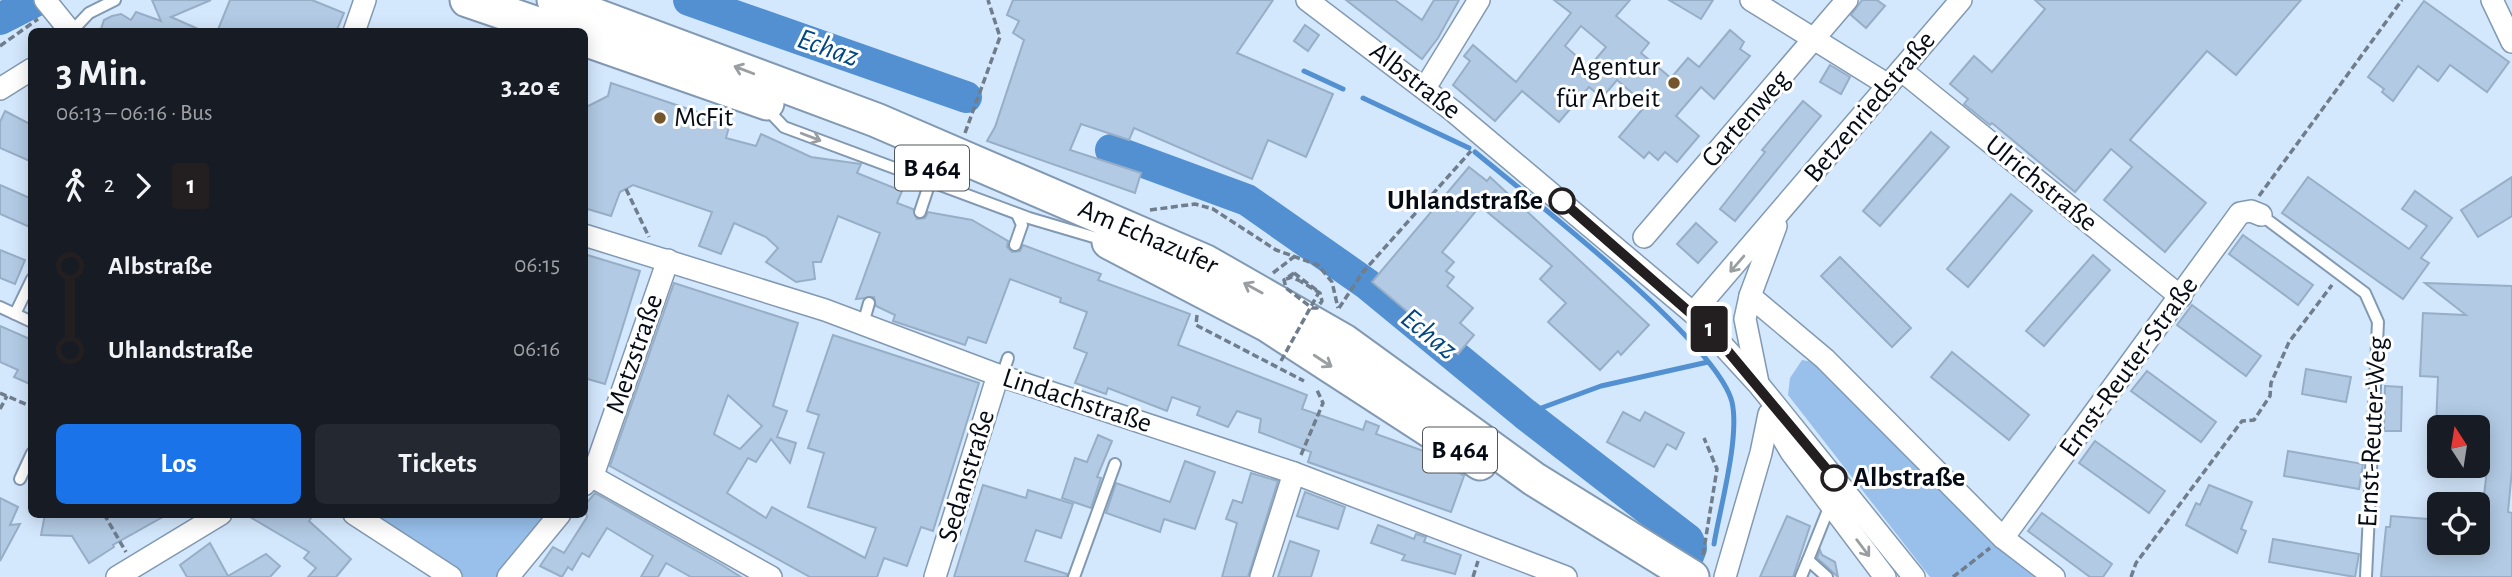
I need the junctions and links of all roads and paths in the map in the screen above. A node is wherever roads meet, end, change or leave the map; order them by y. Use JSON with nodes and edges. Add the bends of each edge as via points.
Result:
{"nodes":[{"id":1,"x":115,"y":0,"type":"edge"},
{"id":2,"x":365,"y":0,"type":"edge"},
{"id":3,"x":467,"y":0,"type":"edge"},
{"id":4,"x":988,"y":0,"type":"edge"},
{"id":5,"x":1307,"y":0,"type":"edge"},
{"id":6,"x":1479,"y":0,"type":"edge"},
{"id":7,"x":1751,"y":0,"type":"edge"},
{"id":8,"x":1847,"y":0,"type":"edge"},
{"id":9,"x":1961,"y":0,"type":"edge"},
{"id":10,"x":2402,"y":0,"type":"edge"},
{"id":11,"x":2492,"y":0,"type":"edge"},
{"id":12,"x":48,"y":4,"type":"edge"},
{"id":13,"x":547,"y":17,"type":"edge"},
{"id":14,"x":68,"y":28,"type":"edge"},
{"id":15,"x":75,"y":28,"type":"edge"},
{"id":16,"x":355,"y":28,"type":"edge"},
{"id":17,"x":582,"y":28,"type":"edge"},
{"id":18,"x":588,"y":30,"type":"edge"},
{"id":19,"x":1815,"y":39,"type":"junction"},
{"id":20,"x":588,"y":40,"type":"edge"},
{"id":21,"x":2512,"y":42,"type":"edge"},
{"id":22,"x":0,"y":46,"type":"edge"},
{"id":23,"x":28,"y":72,"type":"edge"},
{"id":24,"x":1894,"y":77,"type":"junction"},
{"id":25,"x":1425,"y":88,"type":"junction"},
{"id":26,"x":0,"y":89,"type":"edge"},
{"id":27,"x":756,"y":99,"type":"junction"},
{"id":28,"x":1484,"y":136,"type":"junction"},
{"id":29,"x":957,"y":155,"type":"junction"},
{"id":30,"x":930,"y":182,"type":"junction"},
{"id":31,"x":626,"y":188,"type":"dead end"},
{"id":32,"x":1142,"y":211,"type":"dead end"},
{"id":33,"x":920,"y":212,"type":"dead end"},
{"id":34,"x":2256,"y":213,"type":"junction"},
{"id":35,"x":1017,"y":214,"type":"junction"},
{"id":36,"x":1780,"y":214,"type":"junction"},
{"id":37,"x":645,"y":226,"type":"dead end"},
{"id":38,"x":588,"y":236,"type":"edge"},
{"id":39,"x":1644,"y":237,"type":"dead end"},
{"id":40,"x":1107,"y":241,"type":"junction"},
{"id":41,"x":1015,"y":244,"type":"dead end"},
{"id":42,"x":1295,"y":256,"type":"junction"},
{"id":43,"x":668,"y":260,"type":"junction"},
{"id":44,"x":1267,"y":269,"type":"dead end"},
{"id":45,"x":2341,"y":273,"type":"junction"},
{"id":46,"x":1300,"y":281,"type":"dead end"},
{"id":47,"x":28,"y":287,"type":"edge"},
{"id":48,"x":1750,"y":296,"type":"junction"},
{"id":49,"x":2181,"y":297,"type":"junction"},
{"id":50,"x":869,"y":303,"type":"dead end"},
{"id":51,"x":0,"y":307,"type":"edge"},
{"id":52,"x":1693,"y":313,"type":"junction"},
{"id":53,"x":15,"y":314,"type":"junction"},
{"id":54,"x":28,"y":320,"type":"edge"},
{"id":55,"x":863,"y":324,"type":"junction"},
{"id":56,"x":1196,"y":325,"type":"dead end"},
{"id":57,"x":1711,"y":331,"type":"junction"},
{"id":58,"x":1281,"y":361,"type":"dead end"},
{"id":59,"x":1003,"y":370,"type":"junction"},
{"id":60,"x":1759,"y":385,"type":"junction"},
{"id":61,"x":0,"y":393,"type":"edge"},
{"id":62,"x":7,"y":396,"type":"junction"},
{"id":63,"x":28,"y":405,"type":"edge"},
{"id":64,"x":0,"y":410,"type":"edge"},
{"id":65,"x":1769,"y":414,"type":"junction"},
{"id":66,"x":1704,"y":438,"type":"dead end"},
{"id":67,"x":1791,"y":452,"type":"junction"},
{"id":68,"x":1761,"y":453,"type":"junction"},
{"id":69,"x":28,"y":462,"type":"edge"},
{"id":70,"x":1115,"y":464,"type":"dead end"},
{"id":71,"x":1294,"y":473,"type":"junction"},
{"id":72,"x":588,"y":474,"type":"edge"},
{"id":73,"x":588,"y":478,"type":"edge"},
{"id":74,"x":20,"y":480,"type":"dead end"},
{"id":75,"x":1830,"y":505,"type":"junction"},
{"id":76,"x":105,"y":518,"type":"edge"},
{"id":77,"x":213,"y":518,"type":"edge"},
{"id":78,"x":360,"y":518,"type":"edge"},
{"id":79,"x":557,"y":518,"type":"edge"},
{"id":80,"x":2003,"y":538,"type":"junction"},
{"id":81,"x":1808,"y":560,"type":"junction"},
{"id":82,"x":1681,"y":570,"type":"edge"},
{"id":83,"x":125,"y":572,"type":"edge"},
{"id":84,"x":450,"y":577,"type":"edge"},
{"id":85,"x":508,"y":577,"type":"edge"},
{"id":86,"x":771,"y":577,"type":"edge"},
{"id":87,"x":935,"y":577,"type":"edge"},
{"id":88,"x":1074,"y":577,"type":"edge"},
{"id":89,"x":1261,"y":577,"type":"edge"},
{"id":90,"x":1566,"y":577,"type":"edge"},
{"id":91,"x":1725,"y":577,"type":"edge"},
{"id":92,"x":1801,"y":577,"type":"edge"},
{"id":93,"x":1827,"y":577,"type":"edge"},
{"id":94,"x":1885,"y":577,"type":"edge"},
{"id":95,"x":1914,"y":577,"type":"edge"},
{"id":96,"x":1953,"y":577,"type":"edge"},
{"id":97,"x":2054,"y":577,"type":"edge"},
{"id":98,"x":2131,"y":577,"type":"edge"},
{"id":99,"x":2366,"y":577,"type":"edge"}],
"edges":[{"from":1,"to":15,"type":"lane","via":[[89,13]]},
{"from":2,"to":16,"type":"street"},
{"from":3,"to":13,"type":"main road","name":"Am Echazufer","number":"B 464"},
{"from":4,"to":29,"type":"path","via":[[1000,37]]},
{"from":5,"to":25,"type":"street","name":"Albstraße"},
{"from":6,"to":25,"type":"street"},
{"from":7,"to":19,"type":"street","name":"Ulrichstraße"},
{"from":8,"to":19,"type":"street","name":"Gartenweg"},
{"from":9,"to":24,"type":"street","name":"Betzenriedstraße"},
{"from":10,"to":34,"type":"path","via":[[2264,187]]},
{"from":11,"to":21,"type":"street"},
{"from":12,"to":14,"type":"street"},
{"from":12,"to":22,"type":"path"},
{"from":17,"to":13,"type":"main road","name":"Am Echazufer","number":"B 464","one_way":true},
{"from":29,"to":18,"type":"main road","name":"Am Echazufer","number":"B 464","one_way":true,"via":[[876,120]]},
{"from":19,"to":24,"type":"street","name":"Ulrichstraße"},
{"from":19,"to":39,"type":"street","name":"Gartenweg"},
{"from":20,"to":27,"type":"main road","name":"Am Echazufer","number":"B 464"},
{"from":23,"to":26,"type":"street"},
{"from":24,"to":36,"type":"street","name":"Betzenriedstraße"},
{"from":24,"to":49,"type":"street","name":"Ulrichstraße"},
{"from":25,"to":28,"type":"street","name":"Albstraße"},
{"from":27,"to":30,"type":"lane","one_way":true,"via":[[784,127]]},
{"from":27,"to":40,"type":"main road","name":"Am Echazufer","number":"B 464","via":[[833,126]]},
{"from":28,"to":42,"type":"path","via":[[1363,272],[1338,308],[1332,282],[1318,265]]},
{"from":28,"to":52,"type":"street","name":"Albstraße"},
{"from":82,"to":29,"type":"main road","name":"Am Echazufer","number":"B 464","one_way":true,"via":[[1534,479],[1344,341],[1274,300],[1206,262]]},
{"from":30,"to":33,"type":"lane"},
{"from":30,"to":35,"type":"lane"},
{"from":31,"to":37,"type":"path"},
{"from":32,"to":42,"type":"path","via":[[1195,204],[1213,209],[1276,250]]},
{"from":34,"to":45,"type":"lane","name":"Ernst-Reuter-Weg"},
{"from":34,"to":49,"type":"street","name":"Ernst-Reuter-Straße","via":[[2240,213]]},
{"from":35,"to":40,"type":"lane"},
{"from":35,"to":41,"type":"lane","via":[[1022,225]]},
{"from":36,"to":48,"type":"street","name":"Betzenriedstraße"},
{"from":36,"to":52,"type":"street","name":"Betzenriedstraße","one_way":true},
{"from":38,"to":43,"type":"street","name":"Lindachstraße"},
{"from":40,"to":82,"type":"main road","name":"Am Echazufer","number":"B 464","one_way":true,"via":[[1266,324]]},
{"from":42,"to":44,"type":"path","via":[[1272,274]]},
{"from":43,"to":55,"type":"street","name":"Lindachstraße"},
{"from":43,"to":72,"type":"street","name":"Metzstraße"},
{"from":45,"to":98,"type":"path","via":[[2289,342],[2270,396],[2259,412],[2253,420],[2242,421],[2136,563]]},
{"from":45,"to":99,"type":"lane","name":"Ernst-Reuter-Weg","via":[[2365,293],[2378,322]]},
{"from":46,"to":58,"type":"path","bridge":true,"via":[[1310,287],[1320,293],[1322,301],[1312,308],[1303,301],[1286,288],[1287,276],[1294,273],[1319,292],[1312,303],[1306,315]]},
{"from":47,"to":53,"type":"lane"},
{"from":48,"to":60,"type":"street","name":"Albstraße","via":[[1745,319]]},
{"from":48,"to":80,"type":"street","via":[[1825,359]]},
{"from":49,"to":80,"type":"street","name":"Ernst-Reuter-Straße"},
{"from":50,"to":55,"type":"lane"},
{"from":51,"to":53,"type":"lane"},
{"from":52,"to":57,"type":"street","name":"Albstraße"},
{"from":53,"to":54,"type":"lane"},
{"from":55,"to":59,"type":"street","name":"Lindachstraße"},
{"from":56,"to":71,"type":"path","via":[[1316,386],[1323,403]]},
{"from":57,"to":60,"type":"street","name":"Albstraße"},
{"from":57,"to":65,"type":"street","name":"Albstraße"},
{"from":59,"to":71,"type":"street","name":"Lindachstraße"},
{"from":59,"to":87,"type":"street","name":"Sedanstraße"},
{"from":60,"to":95,"type":"street","name":"Albstraße"},
{"from":61,"to":62,"type":"path"},
{"from":62,"to":63,"type":"path"},
{"from":62,"to":64,"type":"path"},
{"from":65,"to":67,"type":"street","name":"Albstraße"},
{"from":65,"to":68,"type":"street"},
{"from":66,"to":82,"type":"path","via":[[1717,469]]},
{"from":67,"to":68,"type":"street"},
{"from":67,"to":75,"type":"street","name":"Albstraße"},
{"from":68,"to":91,"type":"street"},
{"from":69,"to":74,"type":"lane"},
{"from":70,"to":88,"type":"lane"},
{"from":71,"to":89,"type":"street"},
{"from":71,"to":90,"type":"street","name":"Lindachstraße"},
{"from":73,"to":86,"type":"street"},
{"from":75,"to":81,"type":"lane"},
{"from":75,"to":94,"type":"street","name":"Albstraße","one_way":true},
{"from":76,"to":83,"type":"path"},
{"from":77,"to":83,"type":"street"},
{"from":78,"to":84,"type":"street"},
{"from":79,"to":85,"type":"street"},
{"from":80,"to":96,"type":"path"},
{"from":80,"to":97,"type":"street"},
{"from":81,"to":92,"type":"lane"},
{"from":81,"to":93,"type":"lane"}]}
